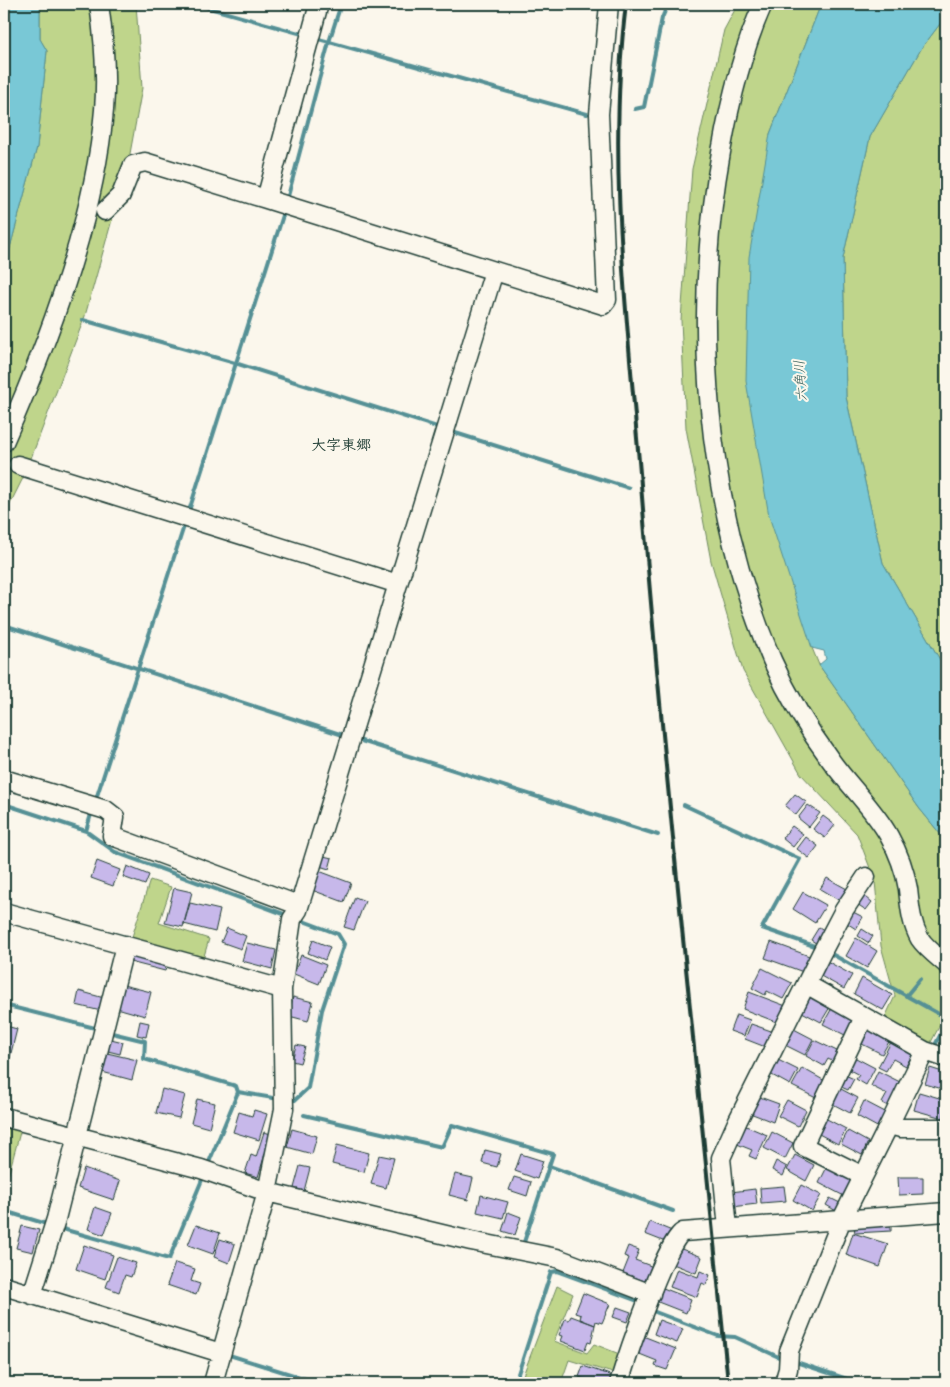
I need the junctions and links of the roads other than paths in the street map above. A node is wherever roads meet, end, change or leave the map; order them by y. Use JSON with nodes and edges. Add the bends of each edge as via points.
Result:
{"nodes":[{"id":1,"x":99,"y":4,"type":"edge"},
{"id":2,"x":319,"y":4,"type":"edge"},
{"id":3,"x":609,"y":4,"type":"edge"},
{"id":4,"x":763,"y":4,"type":"edge"},
{"id":5,"x":270,"y":200,"type":"junction"},
{"id":6,"x":105,"y":211,"type":"dead end"},
{"id":7,"x":494,"y":271,"type":"junction"},
{"id":8,"x":4,"y":442,"type":"edge"},
{"id":9,"x":18,"y":465,"type":"dead end"},
{"id":10,"x":398,"y":584,"type":"junction"},
{"id":11,"x":4,"y":779,"type":"edge"},
{"id":12,"x":866,"y":877,"type":"dead end"},
{"id":13,"x":296,"y":911,"type":"junction"},
{"id":14,"x":4,"y":912,"type":"edge"},
{"id":15,"x":125,"y":945,"type":"junction"},
{"id":16,"x":946,"y":964,"type":"edge"},
{"id":17,"x":806,"y":984,"type":"junction"},
{"id":18,"x":282,"y":989,"type":"junction"},
{"id":19,"x":864,"y":1017,"type":"junction"},
{"id":20,"x":934,"y":1055,"type":"edge"},
{"id":21,"x":4,"y":1117,"type":"edge"},
{"id":22,"x":894,"y":1126,"type":"junction"},
{"id":23,"x":946,"y":1128,"type":"edge"},
{"id":24,"x":77,"y":1136,"type":"junction"},
{"id":25,"x":863,"y":1176,"type":"junction"},
{"id":26,"x":267,"y":1192,"type":"junction"},
{"id":27,"x":946,"y":1212,"type":"edge"},
{"id":28,"x":848,"y":1219,"type":"junction"},
{"id":29,"x":728,"y":1228,"type":"junction"},
{"id":30,"x":4,"y":1286,"type":"edge"},
{"id":31,"x":32,"y":1295,"type":"junction"},
{"id":32,"x":647,"y":1303,"type":"junction"},
{"id":33,"x":221,"y":1353,"type":"junction"},
{"id":34,"x":786,"y":1376,"type":"edge"},
{"id":35,"x":213,"y":1383,"type":"edge"},
{"id":36,"x":619,"y":1383,"type":"edge"}],
"edges":[{"from":1,"to":8,"type":"street","via":[[105,50],[99,157],[66,281]]},
{"from":2,"to":5,"type":"street"},
{"from":3,"to":7,"type":"street","via":[[599,114],[607,300],[603,305]]},
{"from":4,"to":16,"type":"street","via":[[730,101],[716,184],[705,299],[706,366],[725,510],[746,588],[772,660],[802,719],[889,836],[903,870],[910,912],[921,941]]},
{"from":5,"to":6,"type":"street","via":[[145,162],[133,165],[121,195]]},
{"from":5,"to":7,"type":"street"},
{"from":7,"to":10,"type":"street"},
{"from":9,"to":10,"type":"street"},
{"from":10,"to":13,"type":"street"},
{"from":11,"to":13,"type":"street","via":[[98,809],[115,817],[112,836]]},
{"from":12,"to":17,"type":"street","via":[[844,910]]},
{"from":13,"to":18,"type":"street"},
{"from":14,"to":15,"type":"street"},
{"from":15,"to":18,"type":"street"},
{"from":15,"to":24,"type":"street"},
{"from":17,"to":19,"type":"street"},
{"from":17,"to":29,"type":"street","via":[[721,1158]]},
{"from":18,"to":26,"type":"street","via":[[284,1108]]},
{"from":19,"to":20,"type":"street"},
{"from":19,"to":25,"type":"street","via":[[803,1146]]},
{"from":20,"to":22,"type":"street"},
{"from":21,"to":24,"type":"street"},
{"from":22,"to":23,"type":"street"},
{"from":22,"to":25,"type":"street"},
{"from":24,"to":26,"type":"street","via":[[208,1171]]},
{"from":24,"to":31,"type":"street","via":[[55,1225]]},
{"from":25,"to":28,"type":"street"},
{"from":26,"to":32,"type":"street","via":[[471,1241],[557,1258]]},
{"from":26,"to":33,"type":"street"},
{"from":27,"to":28,"type":"street"},
{"from":28,"to":29,"type":"street"},
{"from":28,"to":34,"type":"street","via":[[789,1351]]},
{"from":29,"to":32,"type":"street","via":[[678,1234]]},
{"from":30,"to":31,"type":"street"},
{"from":31,"to":33,"type":"street"},
{"from":32,"to":36,"type":"street"},
{"from":33,"to":35,"type":"street"}]}
